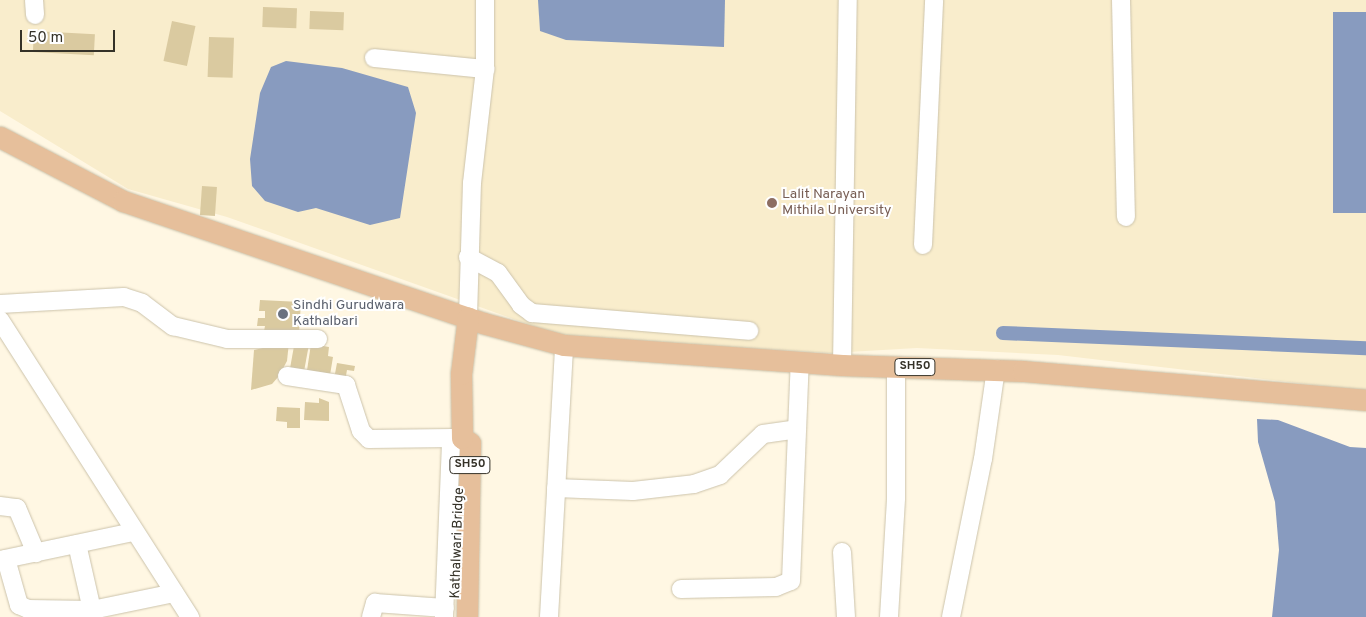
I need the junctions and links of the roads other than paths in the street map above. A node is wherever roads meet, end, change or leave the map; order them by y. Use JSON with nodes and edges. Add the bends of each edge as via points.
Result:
{"nodes":[{"id":1,"x":485,"y":0,"type":"edge"},
{"id":2,"x":848,"y":0,"type":"edge"},
{"id":3,"x":934,"y":0,"type":"edge"},
{"id":4,"x":1121,"y":0,"type":"edge"},
{"id":5,"x":374,"y":58,"type":"dead end"},
{"id":6,"x":485,"y":69,"type":"junction"},
{"id":7,"x":0,"y":137,"type":"edge"},
{"id":8,"x":1126,"y":217,"type":"dead end"},
{"id":9,"x":923,"y":245,"type":"dead end"},
{"id":10,"x":468,"y":257,"type":"junction"},
{"id":11,"x":0,"y":304,"type":"edge"},
{"id":12,"x":468,"y":317,"type":"junction"},
{"id":13,"x":0,"y":320,"type":"edge"},
{"id":14,"x":749,"y":331,"type":"dead end"},
{"id":15,"x":318,"y":339,"type":"dead end"},
{"id":16,"x":564,"y":346,"type":"junction"},
{"id":17,"x":800,"y":361,"type":"junction"},
{"id":18,"x":842,"y":365,"type":"junction"},
{"id":19,"x":896,"y":366,"type":"junction"},
{"id":20,"x":996,"y":370,"type":"junction"},
{"id":21,"x":287,"y":376,"type":"dead end"},
{"id":22,"x":1366,"y":400,"type":"edge"},
{"id":23,"x":798,"y":429,"type":"junction"},
{"id":24,"x":457,"y":438,"type":"junction"},
{"id":25,"x":556,"y":488,"type":"junction"},
{"id":26,"x":0,"y":506,"type":"edge"},
{"id":27,"x":134,"y":532,"type":"junction"},
{"id":28,"x":77,"y":544,"type":"junction"},
{"id":29,"x":842,"y":552,"type":"dead end"},
{"id":30,"x":36,"y":553,"type":"junction"},
{"id":31,"x":3,"y":560,"type":"edge"},
{"id":32,"x":681,"y":588,"type":"dead end"},
{"id":33,"x":174,"y":593,"type":"junction"},
{"id":34,"x":92,"y":610,"type":"junction"},
{"id":35,"x":448,"y":614,"type":"edge"},
{"id":36,"x":190,"y":617,"type":"edge"},
{"id":37,"x":371,"y":617,"type":"edge"},
{"id":38,"x":467,"y":617,"type":"edge"},
{"id":39,"x":548,"y":617,"type":"edge"},
{"id":40,"x":846,"y":617,"type":"edge"},
{"id":41,"x":889,"y":617,"type":"edge"},
{"id":42,"x":951,"y":617,"type":"edge"}],
"edges":[{"from":1,"to":6,"type":"street"},
{"from":2,"to":18,"type":"street"},
{"from":3,"to":9,"type":"street"},
{"from":4,"to":8,"type":"street"},
{"from":5,"to":6,"type":"street"},
{"from":6,"to":10,"type":"street","via":[[472,183]]},
{"from":7,"to":12,"type":"main road","via":[[123,201]]},
{"from":10,"to":12,"type":"street"},
{"from":10,"to":14,"type":"street","via":[[498,273],[521,305],[532,313]]},
{"from":11,"to":15,"type":"street","via":[[124,297],[142,303],[173,326],[208,335],[227,339]]},
{"from":12,"to":16,"type":"main road","number":"SH50"},
{"from":12,"to":24,"type":"main road","number":"SH50"},
{"from":13,"to":27,"type":"street"},
{"from":16,"to":17,"type":"main road","number":"SH50"},
{"from":16,"to":25,"type":"street"},
{"from":17,"to":18,"type":"main road","number":"SH50"},
{"from":17,"to":23,"type":"street"},
{"from":18,"to":19,"type":"main road","number":"SH50"},
{"from":19,"to":20,"type":"main road","number":"SH50"},
{"from":19,"to":41,"type":"street","via":[[896,498]]},
{"from":20,"to":22,"type":"main road","number":"SH50"},
{"from":20,"to":42,"type":"street","via":[[983,459]]},
{"from":21,"to":24,"type":"street","via":[[346,385],[361,431],[369,438]]},
{"from":23,"to":25,"type":"street","via":[[763,434],[720,475],[694,484],[642,491]]},
{"from":23,"to":32,"type":"street","via":[[791,581],[776,587]]},
{"from":24,"to":35,"type":"main road","name":"Kathalwari Bridge"},
{"from":24,"to":38,"type":"main road","number":"SH50","via":[[470,443]]},
{"from":25,"to":39,"type":"street"},
{"from":26,"to":30,"type":"street","via":[[17,508]]},
{"from":27,"to":28,"type":"street"},
{"from":27,"to":33,"type":"street"},
{"from":28,"to":30,"type":"street"},
{"from":28,"to":34,"type":"street"},
{"from":29,"to":40,"type":"street"},
{"from":30,"to":31,"type":"street"},
{"from":31,"to":34,"type":"street","via":[[22,608]]},
{"from":33,"to":34,"type":"street"},
{"from":33,"to":36,"type":"street"},
{"from":35,"to":37,"type":"street","via":[[375,603]]}]}
